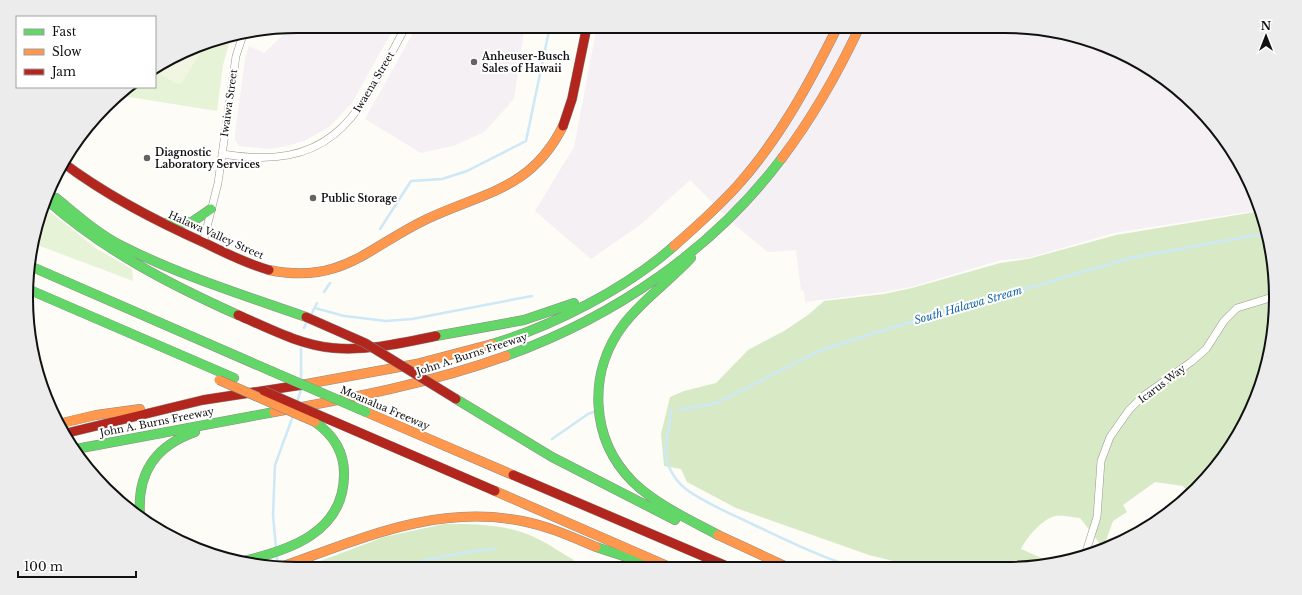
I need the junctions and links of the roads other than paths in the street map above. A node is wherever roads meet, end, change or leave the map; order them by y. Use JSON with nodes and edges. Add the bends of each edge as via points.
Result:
{"nodes":[{"id":1,"x":402,"y":33,"type":"edge"},
{"id":2,"x":585,"y":33,"type":"edge"},
{"id":3,"x":834,"y":33,"type":"edge"},
{"id":4,"x":857,"y":33,"type":"edge"},
{"id":5,"x":242,"y":39,"type":"edge"},
{"id":6,"x":222,"y":154,"type":"junction"},
{"id":7,"x":68,"y":166,"type":"edge"},
{"id":8,"x":53,"y":196,"type":"edge"},
{"id":9,"x":50,"y":203,"type":"edge"},
{"id":10,"x":211,"y":208,"type":"junction"},
{"id":11,"x":161,"y":222,"type":"junction"},
{"id":12,"x":710,"y":236,"type":"junction"},
{"id":13,"x":203,"y":243,"type":"junction"},
{"id":14,"x":35,"y":268,"type":"edge"},
{"id":15,"x":639,"y":273,"type":"junction"},
{"id":16,"x":33,"y":291,"type":"edge"},
{"id":17,"x":33,"y":296,"type":"edge"},
{"id":18,"x":1269,"y":298,"type":"edge"},
{"id":19,"x":91,"y":316,"type":"junction"},
{"id":20,"x":145,"y":340,"type":"junction"},
{"id":21,"x":202,"y":400,"type":"junction"},
{"id":22,"x":268,"y":413,"type":"junction"},
{"id":23,"x":64,"y":423,"type":"edge"},
{"id":24,"x":70,"y":432,"type":"edge"},
{"id":25,"x":81,"y":448,"type":"edge"},
{"id":26,"x":139,"y":509,"type":"edge"},
{"id":27,"x":1087,"y":549,"type":"edge"},
{"id":28,"x":253,"y":558,"type":"edge"},
{"id":29,"x":298,"y":562,"type":"edge"},
{"id":30,"x":641,"y":562,"type":"edge"},
{"id":31,"x":658,"y":562,"type":"edge"},
{"id":32,"x":717,"y":562,"type":"edge"},
{"id":33,"x":768,"y":562,"type":"edge"},
{"id":34,"x":776,"y":562,"type":"edge"}],
"edges":[{"from":1,"to":6,"type":"street","name":"Iwaena Street","via":[[366,100],[350,121],[330,138],[311,148],[275,158]]},
{"from":2,"to":13,"type":"main road","name":"Halawa Valley Street","via":[[574,95],[567,120],[558,138],[529,172],[501,189],[414,225],[363,257],[328,270],[295,273],[268,269]]},
{"from":3,"to":15,"type":"main road","name":"John A. Burns Freeway","via":[[804,94],[772,142],[730,194],[702,224]]},
{"from":4,"to":12,"type":"main road","name":"John A. Burns Freeway","via":[[812,115],[756,191]]},
{"from":5,"to":6,"type":"street","name":"Iwaiwa Street","via":[[236,56]]},
{"from":6,"to":10,"type":"street","name":"Iwaiwa Street"},
{"from":7,"to":11,"type":"main road","name":"Halawa Valley Street","via":[[87,180]]},
{"from":8,"to":33,"type":"main road","bridge":true,"via":[[99,232],[122,246],[202,280],[344,331],[559,460],[715,540]]},
{"from":9,"to":15,"type":"main road","via":[[82,230],[130,263],[190,294],[255,323],[298,339],[330,347],[371,347],[522,320],[570,304]]},
{"from":10,"to":11,"type":"main road","via":[[192,222]]},
{"from":10,"to":13,"type":"street","name":"Iwaiwa Street"},
{"from":11,"to":13,"type":"main road","name":"Halawa Valley Street"},
{"from":12,"to":22,"type":"main road","name":"John A. Burns Freeway","bridge":true,"via":[[669,268],[607,309],[507,356],[439,378]]},
{"from":12,"to":34,"type":"main road","via":[[679,272],[632,314],[617,333],[602,366],[598,389],[598,414],[608,448],[628,477],[650,496],[708,530]]},
{"from":14,"to":32,"type":"main road","name":"Moanalua Freeway","bridge":true},
{"from":15,"to":21,"type":"main road","name":"John A. Burns Freeway","bridge":true,"via":[[554,320],[492,344],[391,368],[293,387]]},
{"from":16,"to":19,"type":"main road"},
{"from":17,"to":19,"type":"main road"},
{"from":18,"to":27,"type":"street","name":"Icarus Way","via":[[1237,308],[1224,321],[1206,349],[1142,397],[1129,410],[1110,437],[1101,461],[1097,517]]},
{"from":19,"to":20,"type":"main road"},
{"from":20,"to":28,"type":"main road","bridge":true,"via":[[219,380],[315,422],[329,434],[340,452],[345,473],[343,493],[336,512],[314,535],[294,545]]},
{"from":20,"to":31,"type":"main road","bridge":true},
{"from":21,"to":23,"type":"main road"},
{"from":21,"to":24,"type":"main road","name":"John A. Burns Freeway"},
{"from":22,"to":25,"type":"main road","name":"John A. Burns Freeway"},
{"from":22,"to":26,"type":"main road","via":[[193,432],[172,441],[152,460],[144,475],[138,497]]},
{"from":29,"to":30,"type":"main road","via":[[402,525],[462,516],[502,518],[539,526]]}]}
